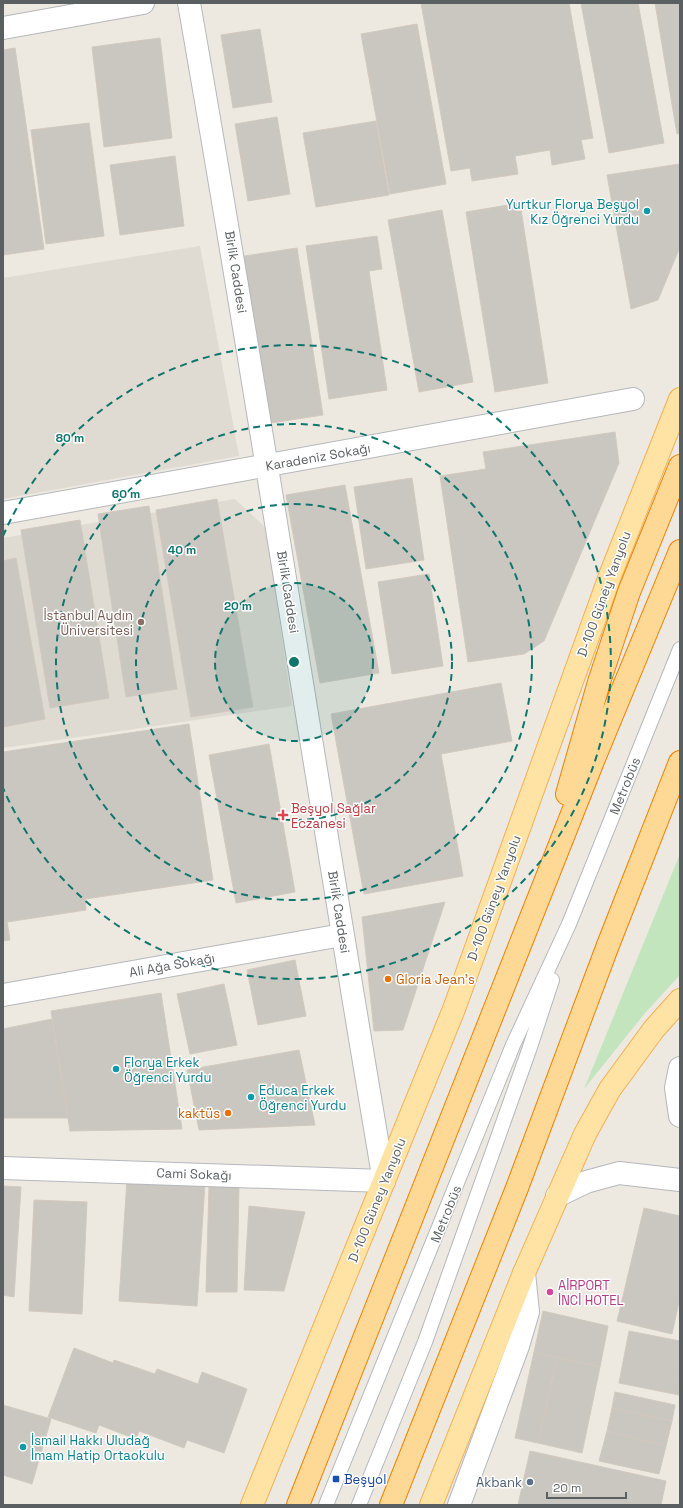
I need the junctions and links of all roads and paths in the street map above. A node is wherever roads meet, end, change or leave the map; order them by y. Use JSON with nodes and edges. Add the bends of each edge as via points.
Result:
{"nodes":[{"id":1,"x":143,"y":3,"type":"edge"},
{"id":2,"x":190,"y":3,"type":"edge"},
{"id":3,"x":3,"y":28,"type":"edge"},
{"id":4,"x":680,"y":399,"type":"edge"},
{"id":5,"x":633,"y":400,"type":"dead end"},
{"id":6,"x":680,"y":466,"type":"edge"},
{"id":7,"x":268,"y":467,"type":"junction"},
{"id":8,"x":3,"y":514,"type":"edge"},
{"id":9,"x":680,"y":551,"type":"edge"},
{"id":10,"x":680,"y":649,"type":"edge"},
{"id":11,"x":680,"y":762,"type":"edge"},
{"id":12,"x":551,"y":868,"type":"junction"},
{"id":13,"x":569,"y":924,"type":"junction"},
{"id":14,"x":342,"y":935,"type":"junction"},
{"id":15,"x":3,"y":995,"type":"edge"},
{"id":16,"x":680,"y":1000,"type":"edge"},
{"id":17,"x":680,"y":1068,"type":"edge"},
{"id":18,"x":680,"y":1116,"type":"edge"},
{"id":19,"x":3,"y":1168,"type":"edge"},
{"id":20,"x":680,"y":1180,"type":"edge"},
{"id":21,"x":384,"y":1181,"type":"junction"},
{"id":22,"x":557,"y":1196,"type":"junction"},
{"id":23,"x":524,"y":1273,"type":"junction"},
{"id":24,"x":252,"y":1505,"type":"edge"},
{"id":25,"x":298,"y":1505,"type":"edge"},
{"id":26,"x":326,"y":1505,"type":"edge"},
{"id":27,"x":359,"y":1505,"type":"edge"},
{"id":28,"x":391,"y":1505,"type":"edge"},
{"id":29,"x":431,"y":1505,"type":"edge"},
{"id":30,"x":459,"y":1505,"type":"edge"}],
"edges":[{"from":1,"to":3,"type":"street"},
{"from":2,"to":7,"type":"street","name":"Birlik Caddesi"},
{"from":4,"to":21,"type":"main road","name":"D-100 Güney Yanyolu","via":[[611,573],[454,1008]]},
{"from":5,"to":7,"type":"street","name":"Karadeniz Sokağı"},
{"from":6,"to":12,"type":"highway","via":[[629,592],[599,682],[568,788]]},
{"from":7,"to":8,"type":"street","name":"Karadeniz Sokağı"},
{"from":7,"to":14,"type":"street","name":"Birlik Caddesi"},
{"from":9,"to":12,"type":"highway"},
{"from":10,"to":13,"type":"lane","name":"Metrobüs"},
{"from":11,"to":28,"type":"highway","via":[[605,952],[514,1195]]},
{"from":12,"to":25,"type":"highway"},
{"from":13,"to":26,"type":"lane","name":"Metrobüs","via":[[513,1045]]},
{"from":13,"to":27,"type":"lane","name":"Metrobüs","via":[[529,1050],[425,1342]]},
{"from":14,"to":15,"type":"street","name":"Ali Ağa Sokağı"},
{"from":14,"to":21,"type":"street","name":"Birlik Caddesi"},
{"from":16,"to":22,"type":"main road","via":[[654,1029],[610,1089],[584,1134]]},
{"from":17,"to":18,"type":"street","via":[[676,1088]]},
{"from":19,"to":21,"type":"street","name":"Cami Sokağı"},
{"from":20,"to":22,"type":"street","via":[[620,1173],[586,1182]]},
{"from":21,"to":24,"type":"main road","name":"D-100 Güney Yanyolu"},
{"from":22,"to":23,"type":"main road"},
{"from":23,"to":29,"type":"main road"},
{"from":23,"to":30,"type":"street","via":[[528,1312],[518,1346]]}]}
